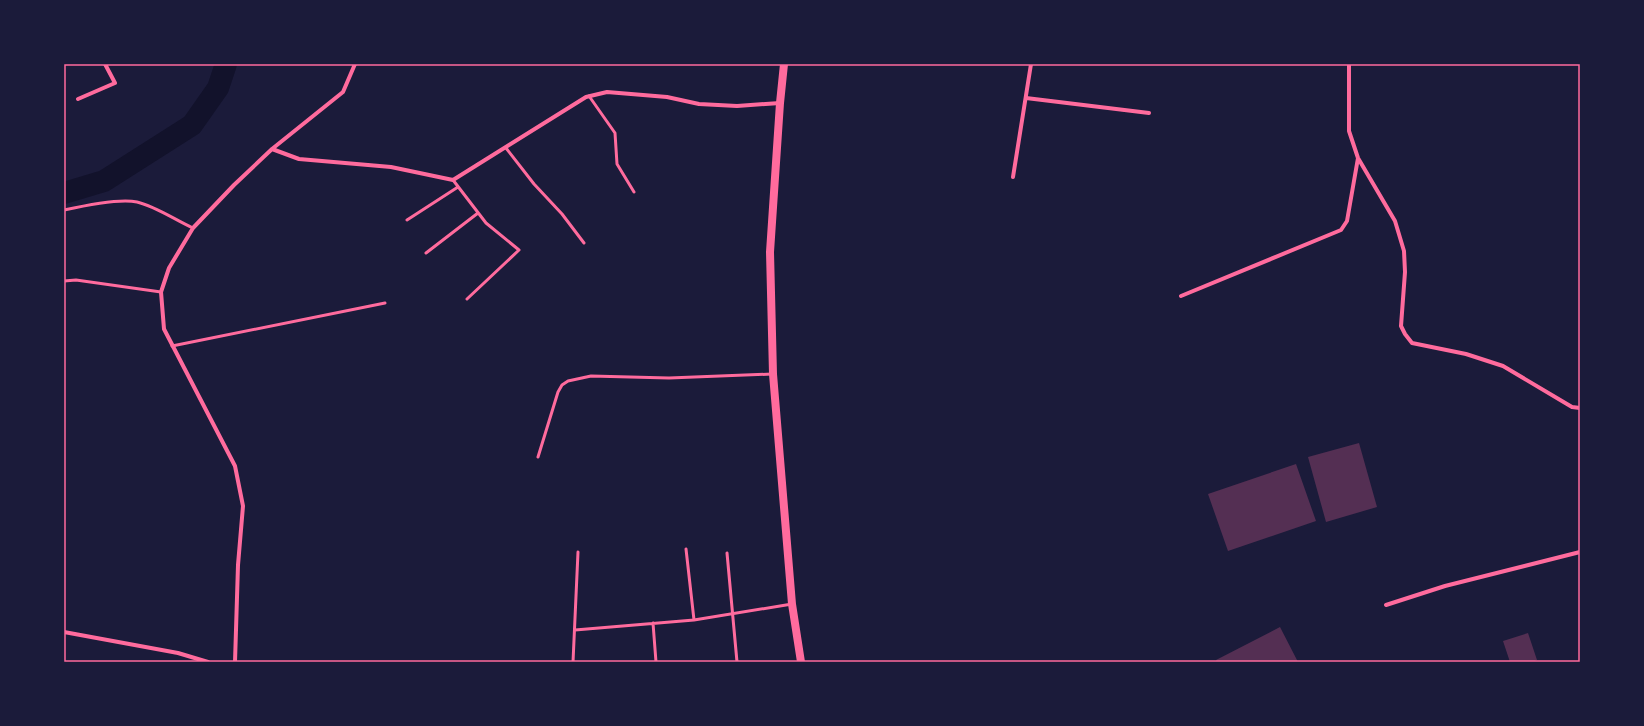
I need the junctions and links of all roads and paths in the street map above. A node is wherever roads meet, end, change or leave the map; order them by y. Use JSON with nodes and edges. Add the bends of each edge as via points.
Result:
{"nodes":[{"id":1,"x":105,"y":64,"type":"edge"},
{"id":2,"x":355,"y":64,"type":"edge"},
{"id":3,"x":784,"y":64,"type":"edge"},
{"id":4,"x":1031,"y":64,"type":"edge"},
{"id":5,"x":1349,"y":64,"type":"edge"},
{"id":6,"x":589,"y":96,"type":"junction"},
{"id":7,"x":1026,"y":98,"type":"junction"},
{"id":8,"x":78,"y":99,"type":"dead end"},
{"id":9,"x":780,"y":103,"type":"junction"},
{"id":10,"x":1149,"y":113,"type":"dead end"},
{"id":11,"x":506,"y":148,"type":"junction"},
{"id":12,"x":272,"y":149,"type":"junction"},
{"id":13,"x":1358,"y":158,"type":"junction"},
{"id":14,"x":1013,"y":177,"type":"dead end"},
{"id":15,"x":453,"y":180,"type":"junction"},
{"id":16,"x":458,"y":187,"type":"junction"},
{"id":17,"x":634,"y":192,"type":"dead end"},
{"id":18,"x":64,"y":210,"type":"edge"},
{"id":19,"x":478,"y":212,"type":"junction"},
{"id":20,"x":407,"y":220,"type":"dead end"},
{"id":21,"x":193,"y":228,"type":"junction"},
{"id":22,"x":584,"y":244,"type":"dead end"},
{"id":23,"x":426,"y":253,"type":"dead end"},
{"id":24,"x":64,"y":281,"type":"edge"},
{"id":25,"x":161,"y":292,"type":"junction"},
{"id":26,"x":1181,"y":296,"type":"dead end"},
{"id":27,"x":467,"y":299,"type":"dead end"},
{"id":28,"x":385,"y":303,"type":"dead end"},
{"id":29,"x":172,"y":346,"type":"junction"},
{"id":30,"x":773,"y":374,"type":"junction"},
{"id":31,"x":1580,"y":408,"type":"edge"},
{"id":32,"x":538,"y":457,"type":"dead end"},
{"id":33,"x":686,"y":549,"type":"dead end"},
{"id":34,"x":578,"y":552,"type":"dead end"},
{"id":35,"x":1580,"y":552,"type":"edge"},
{"id":36,"x":727,"y":553,"type":"dead end"},
{"id":37,"x":792,"y":604,"type":"junction"},
{"id":38,"x":1386,"y":605,"type":"dead end"},
{"id":39,"x":733,"y":613,"type":"junction"},
{"id":40,"x":694,"y":620,"type":"junction"},
{"id":41,"x":652,"y":623,"type":"junction"},
{"id":42,"x":575,"y":630,"type":"junction"},
{"id":43,"x":64,"y":632,"type":"edge"},
{"id":44,"x":208,"y":662,"type":"edge"},
{"id":45,"x":236,"y":662,"type":"edge"},
{"id":46,"x":573,"y":662,"type":"edge"},
{"id":47,"x":656,"y":662,"type":"edge"},
{"id":48,"x":737,"y":662,"type":"edge"},
{"id":49,"x":801,"y":662,"type":"edge"}],
"edges":[{"from":1,"to":8,"type":"street","via":[[115,83]]},
{"from":2,"to":12,"type":"street","via":[[343,92]]},
{"from":3,"to":9,"type":"main road"},
{"from":4,"to":7,"type":"street"},
{"from":5,"to":13,"type":"street","via":[[1349,131]]},
{"from":6,"to":9,"type":"street","via":[[607,92],[667,97],[699,104],[737,106]]},
{"from":6,"to":11,"type":"street"},
{"from":6,"to":17,"type":"lane","via":[[615,132],[617,164]]},
{"from":7,"to":10,"type":"street"},
{"from":7,"to":14,"type":"street"},
{"from":9,"to":30,"type":"main road","via":[[770,252]]},
{"from":11,"to":15,"type":"street"},
{"from":11,"to":22,"type":"lane"},
{"from":12,"to":15,"type":"street","via":[[299,159],[390,167]]},
{"from":12,"to":21,"type":"street"},
{"from":13,"to":26,"type":"street","via":[[1347,221],[1341,230]]},
{"from":13,"to":31,"type":"street","via":[[1395,221],[1404,251],[1401,326],[1412,342],[1466,354],[1503,366],[1572,407]]},
{"from":15,"to":16,"type":"lane"},
{"from":16,"to":19,"type":"lane"},
{"from":16,"to":20,"type":"lane"},
{"from":18,"to":21,"type":"lane","via":[[126,201],[138,202]]},
{"from":19,"to":23,"type":"lane"},
{"from":19,"to":27,"type":"lane","via":[[486,223],[519,250]]},
{"from":21,"to":25,"type":"street","via":[[169,268]]},
{"from":24,"to":25,"type":"lane","via":[[76,280]]},
{"from":25,"to":29,"type":"street","via":[[164,329]]},
{"from":28,"to":29,"type":"lane"},
{"from":29,"to":45,"type":"street","via":[[235,466],[243,506],[238,565]]},
{"from":30,"to":32,"type":"lane","via":[[669,378],[591,376],[568,381],[558,392]]},
{"from":30,"to":37,"type":"main road"},
{"from":33,"to":40,"type":"lane"},
{"from":34,"to":42,"type":"lane"},
{"from":35,"to":38,"type":"street","via":[[1445,586]]},
{"from":36,"to":39,"type":"lane"},
{"from":37,"to":39,"type":"lane"},
{"from":37,"to":49,"type":"main road"},
{"from":39,"to":40,"type":"lane"},
{"from":39,"to":48,"type":"lane"},
{"from":40,"to":41,"type":"lane"},
{"from":41,"to":42,"type":"lane"},
{"from":41,"to":47,"type":"lane"},
{"from":42,"to":46,"type":"lane"},
{"from":43,"to":44,"type":"street","via":[[178,653]]}]}
